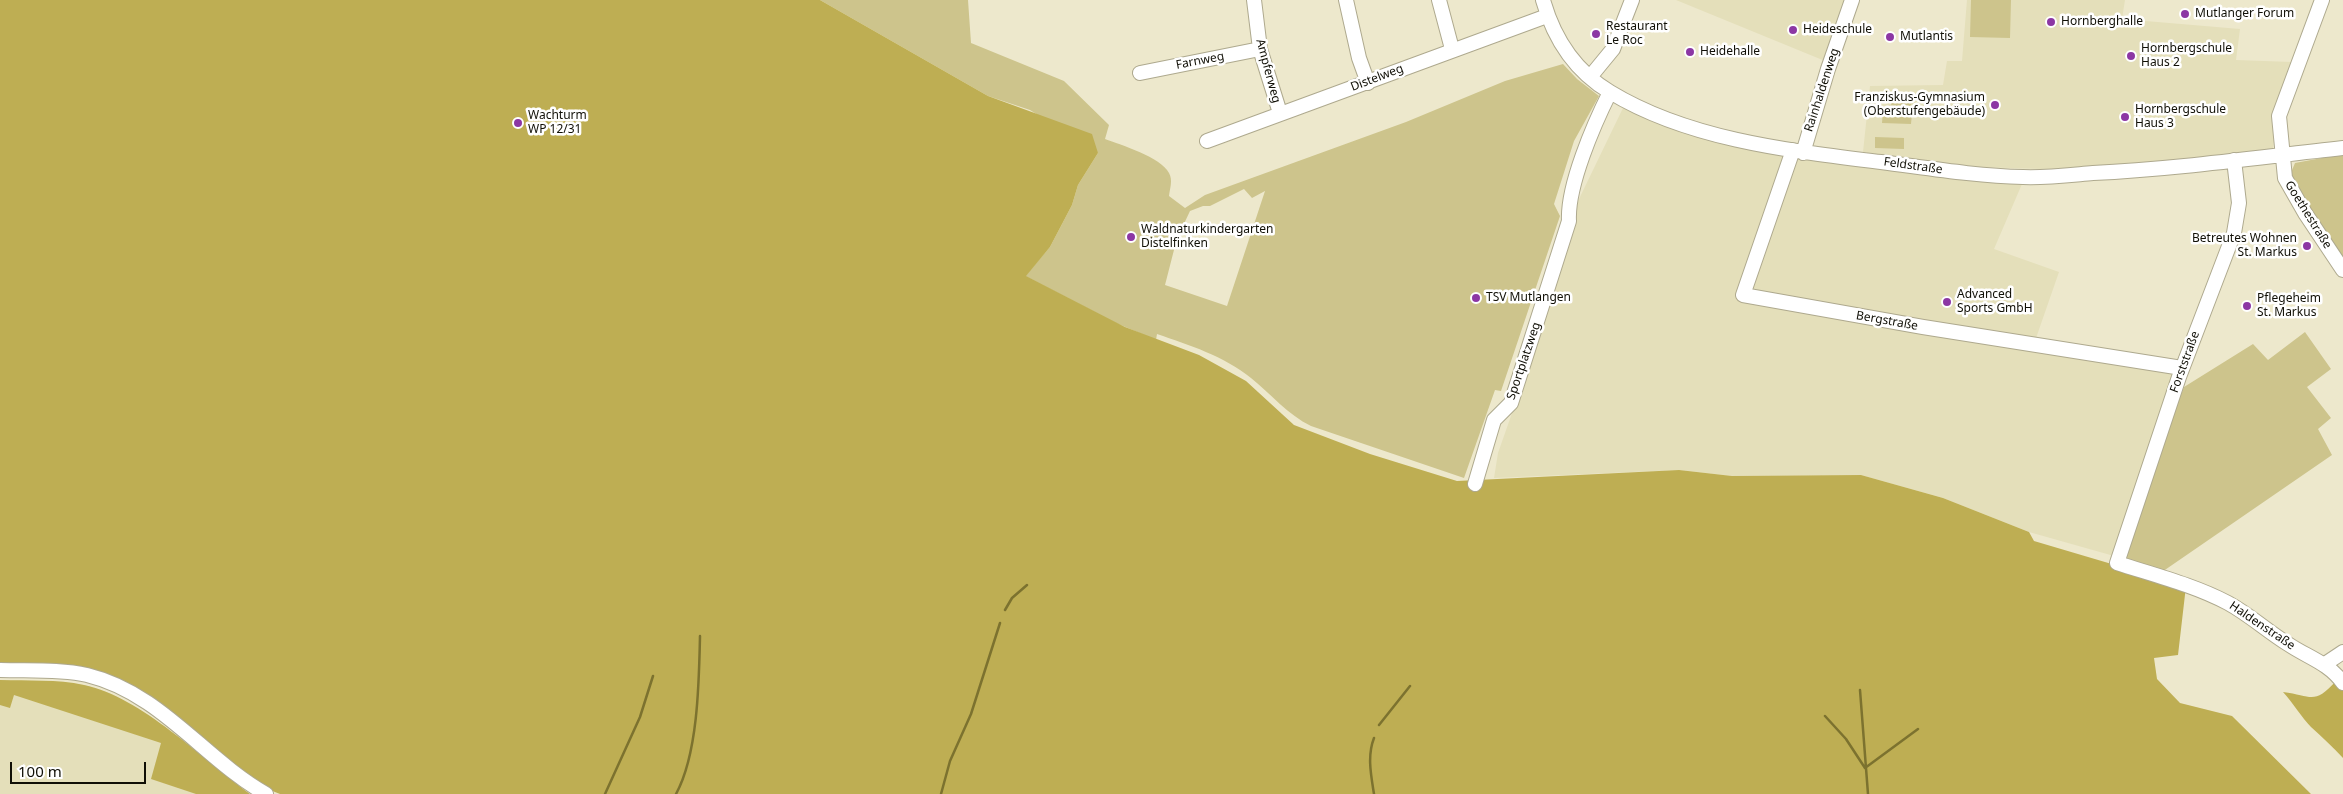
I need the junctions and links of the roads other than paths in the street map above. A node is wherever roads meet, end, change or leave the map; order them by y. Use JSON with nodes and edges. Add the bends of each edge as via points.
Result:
{"nodes":[{"id":1,"x":1254,"y":0,"type":"edge"},
{"id":2,"x":1346,"y":0,"type":"edge"},
{"id":3,"x":1440,"y":0,"type":"edge"},
{"id":4,"x":1543,"y":0,"type":"edge"},
{"id":5,"x":1632,"y":0,"type":"edge"},
{"id":6,"x":1852,"y":0,"type":"edge"},
{"id":7,"x":2322,"y":0,"type":"edge"},
{"id":8,"x":1547,"y":16,"type":"junction"},
{"id":9,"x":1260,"y":49,"type":"junction"},
{"id":10,"x":1452,"y":49,"type":"junction"},
{"id":11,"x":1140,"y":73,"type":"dead end"},
{"id":12,"x":1590,"y":77,"type":"junction"},
{"id":13,"x":1368,"y":83,"type":"junction"},
{"id":14,"x":1610,"y":92,"type":"junction"},
{"id":15,"x":1280,"y":113,"type":"junction"},
{"id":16,"x":1207,"y":141,"type":"dead end"},
{"id":17,"x":2343,"y":148,"type":"edge"},
{"id":18,"x":1798,"y":151,"type":"junction"},
{"id":19,"x":2282,"y":156,"type":"junction"},
{"id":20,"x":2234,"y":160,"type":"junction"},
{"id":21,"x":2343,"y":270,"type":"edge"},
{"id":22,"x":2182,"y":368,"type":"junction"},
{"id":23,"x":1475,"y":484,"type":"dead end"},
{"id":24,"x":2117,"y":563,"type":"joint"},
{"id":25,"x":2343,"y":652,"type":"edge"},
{"id":26,"x":2325,"y":664,"type":"junction"},
{"id":27,"x":0,"y":670,"type":"edge"},
{"id":28,"x":2343,"y":683,"type":"edge"},
{"id":29,"x":266,"y":794,"type":"edge"}],
"edges":[{"from":1,"to":9,"type":"street","name":"Ampferweg"},
{"from":2,"to":13,"type":"street"},
{"from":3,"to":10,"type":"street"},
{"from":4,"to":8,"type":"street","name":"Feldstraße"},
{"from":5,"to":12,"type":"street","via":[[1613,49]]},
{"from":6,"to":18,"type":"street","name":"Rainhaldenweg"},
{"from":7,"to":19,"type":"street","via":[[2279,116]]},
{"from":8,"to":10,"type":"street","name":"Distelweg"},
{"from":8,"to":12,"type":"street","name":"Feldstraße","via":[[1565,52]]},
{"from":9,"to":11,"type":"street","name":"Farnweg"},
{"from":9,"to":15,"type":"street","name":"Ampferweg"},
{"from":10,"to":13,"type":"street","name":"Distelweg"},
{"from":12,"to":14,"type":"street","name":"Feldstraße"},
{"from":13,"to":15,"type":"street","name":"Distelweg"},
{"from":14,"to":18,"type":"street","name":"Feldstraße","via":[[1702,131]]},
{"from":14,"to":23,"type":"street","name":"Sportplatzweg","via":[[1595,121],[1568,205],[1569,221],[1511,403],[1494,420]]},
{"from":15,"to":16,"type":"street","name":"Distelweg"},
{"from":17,"to":19,"type":"street","name":"Feldstraße"},
{"from":18,"to":20,"type":"street","name":"Feldstraße","via":[[1962,173],[2025,177],[2119,172]]},
{"from":18,"to":22,"type":"street","name":"Bergstraße","via":[[1743,295]]},
{"from":19,"to":20,"type":"street","name":"Feldstraße"},
{"from":19,"to":21,"type":"street","name":"Goethestraße","via":[[2285,178]]},
{"from":20,"to":22,"type":"street","name":"Forststraße","via":[[2239,203],[2234,233]]},
{"from":22,"to":24,"type":"street","name":"Forststraße"},
{"from":24,"to":26,"type":"street","name":"Haldenstraße","via":[[2228,602],[2288,645]]},
{"from":25,"to":26,"type":"street"},
{"from":26,"to":28,"type":"street","name":"Haldenstraße"},
{"from":27,"to":29,"type":"street","via":[[63,672],[111,683],[157,709]]}]}
